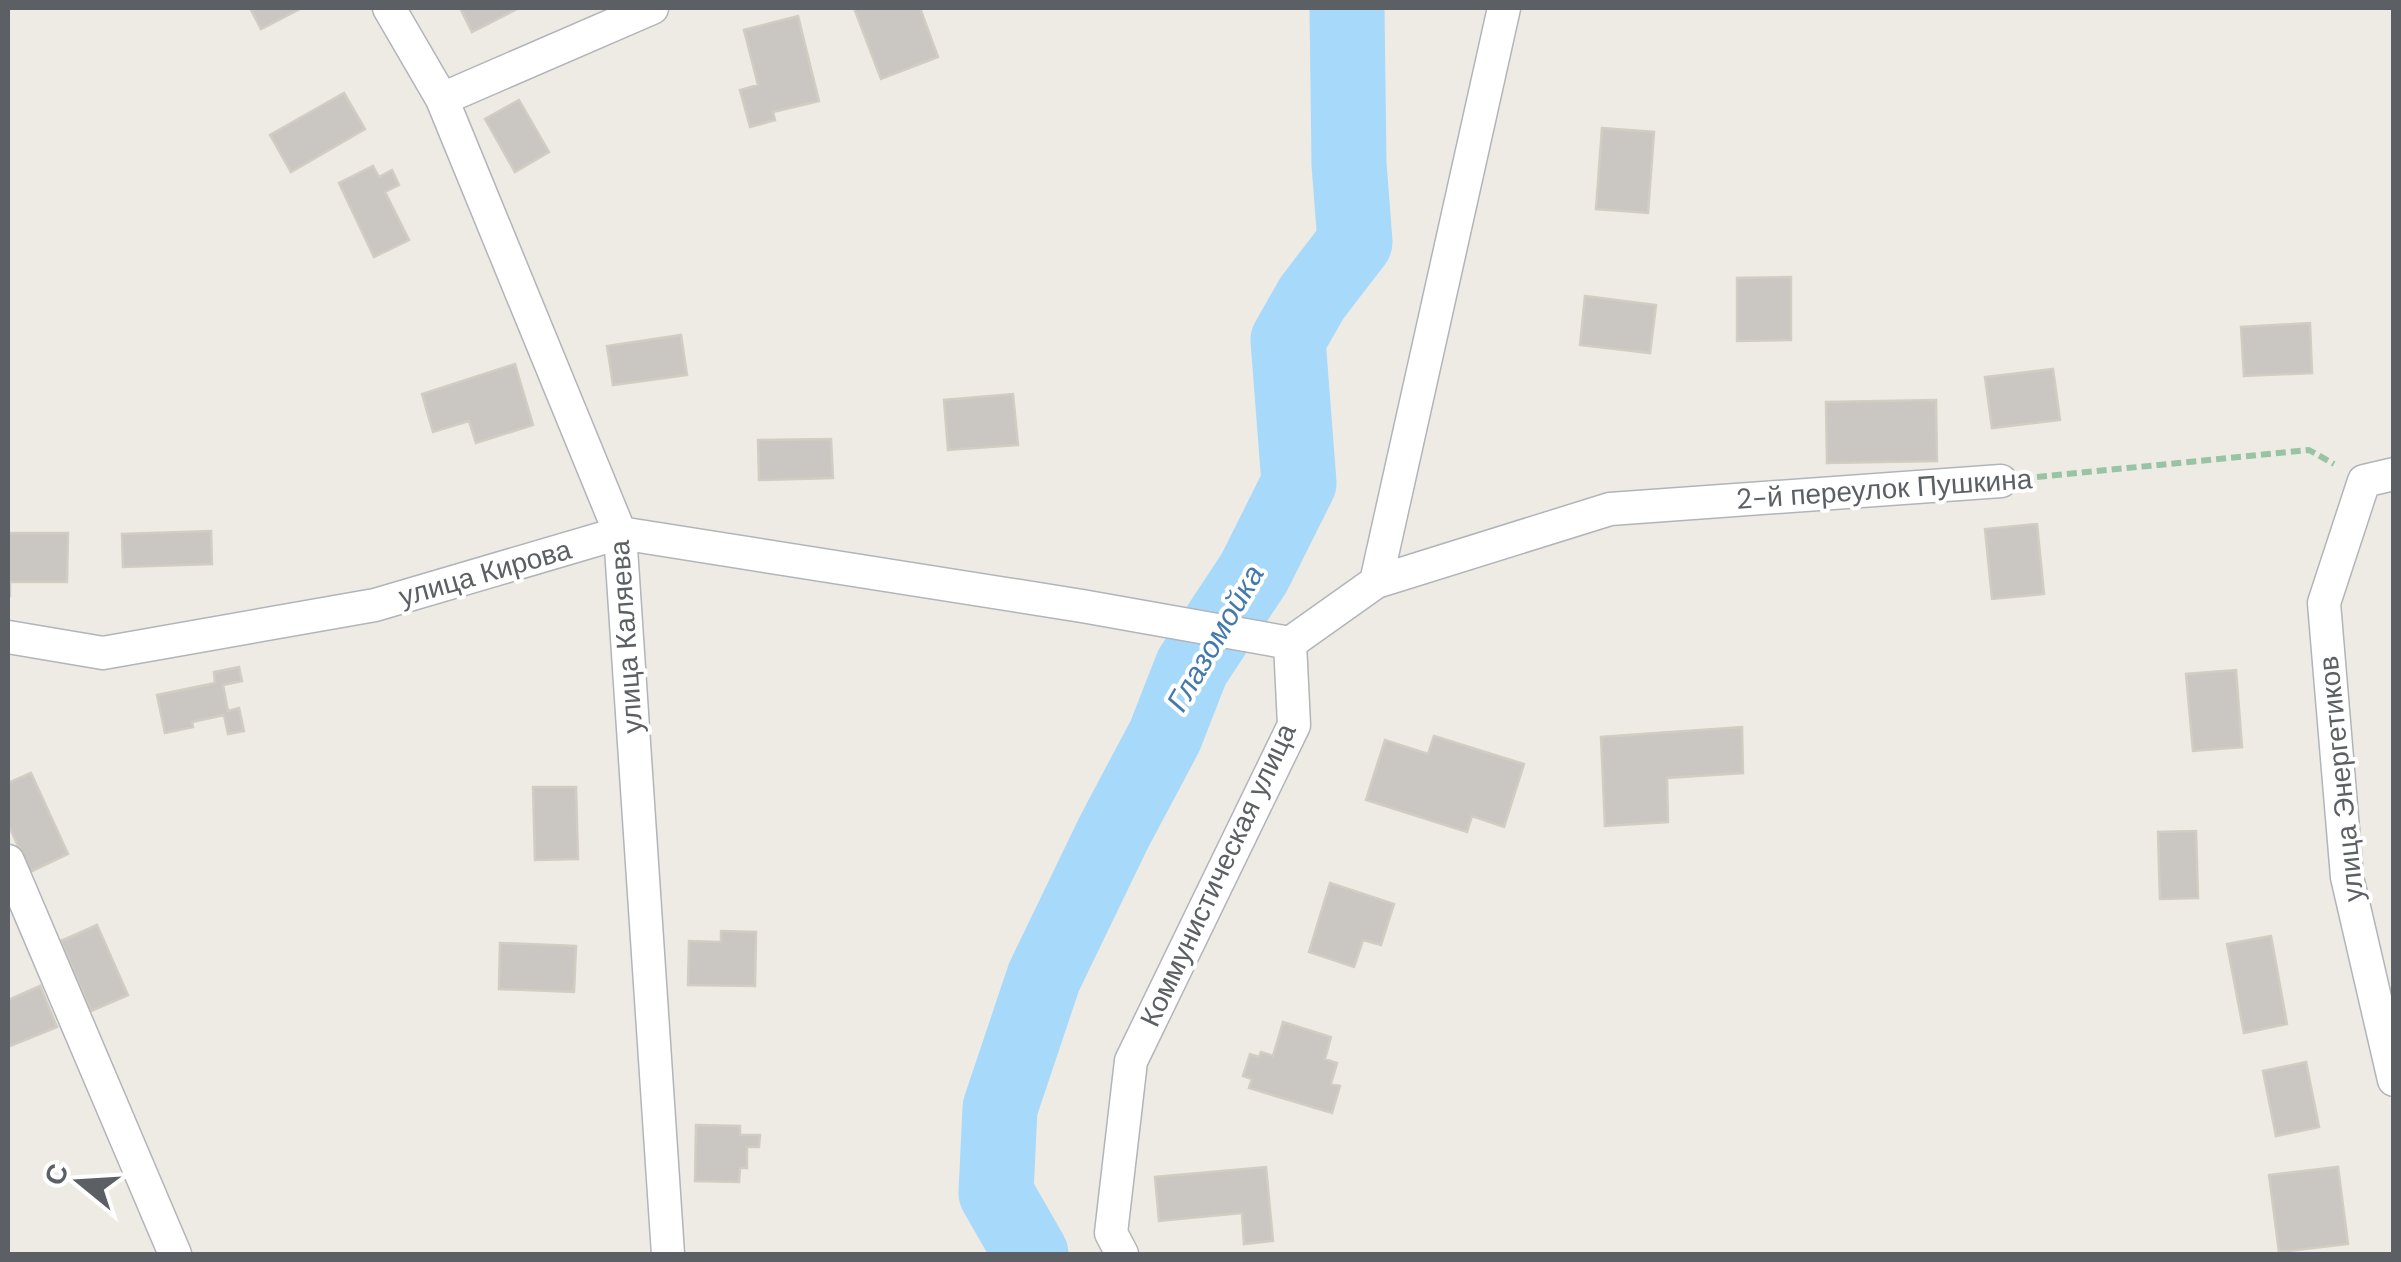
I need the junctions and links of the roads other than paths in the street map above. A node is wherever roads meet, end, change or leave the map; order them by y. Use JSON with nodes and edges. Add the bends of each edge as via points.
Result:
{"nodes":[{"id":1,"x":389,"y":8,"type":"edge"},
{"id":2,"x":652,"y":8,"type":"edge"},
{"id":3,"x":1504,"y":8,"type":"edge"},
{"id":4,"x":442,"y":98,"type":"junction"},
{"id":5,"x":2379,"y":477,"type":"edge"},
{"id":6,"x":2001,"y":481,"type":"road end"},
{"id":7,"x":620,"y":533,"type":"junction"},
{"id":8,"x":1376,"y":582,"type":"junction"},
{"id":9,"x":8,"y":637,"type":"edge"},
{"id":10,"x":1290,"y":644,"type":"junction"},
{"id":11,"x":8,"y":861,"type":"edge"},
{"id":12,"x":2394,"y":1080,"type":"edge"},
{"id":13,"x":175,"y":1254,"type":"edge"},
{"id":14,"x":668,"y":1254,"type":"edge"},
{"id":15,"x":1122,"y":1254,"type":"edge"}],
"edges":[{"from":1,"to":4,"type":"street","name":"улица Каляева"},
{"from":2,"to":4,"type":"street"},
{"from":3,"to":8,"type":"street"},
{"from":4,"to":7,"type":"street","name":"улица Каляева"},
{"from":5,"to":12,"type":"street","name":"улица Энергетиков","via":[[2324,603],[2347,877]]},
{"from":6,"to":8,"type":"street","name":"2-й переулок Пушкина","via":[[1610,509]]},
{"from":7,"to":9,"type":"street","name":"улица Кирова","via":[[375,605],[103,653]]},
{"from":7,"to":10,"type":"street","name":"улица Кирова"},
{"from":7,"to":14,"type":"street","name":"улица Каляева"},
{"from":8,"to":10,"type":"street"},
{"from":10,"to":15,"type":"street","name":"Коммунистическая улица","via":[[1294,725],[1132,1060],[1111,1233]]},
{"from":11,"to":13,"type":"street"}]}
